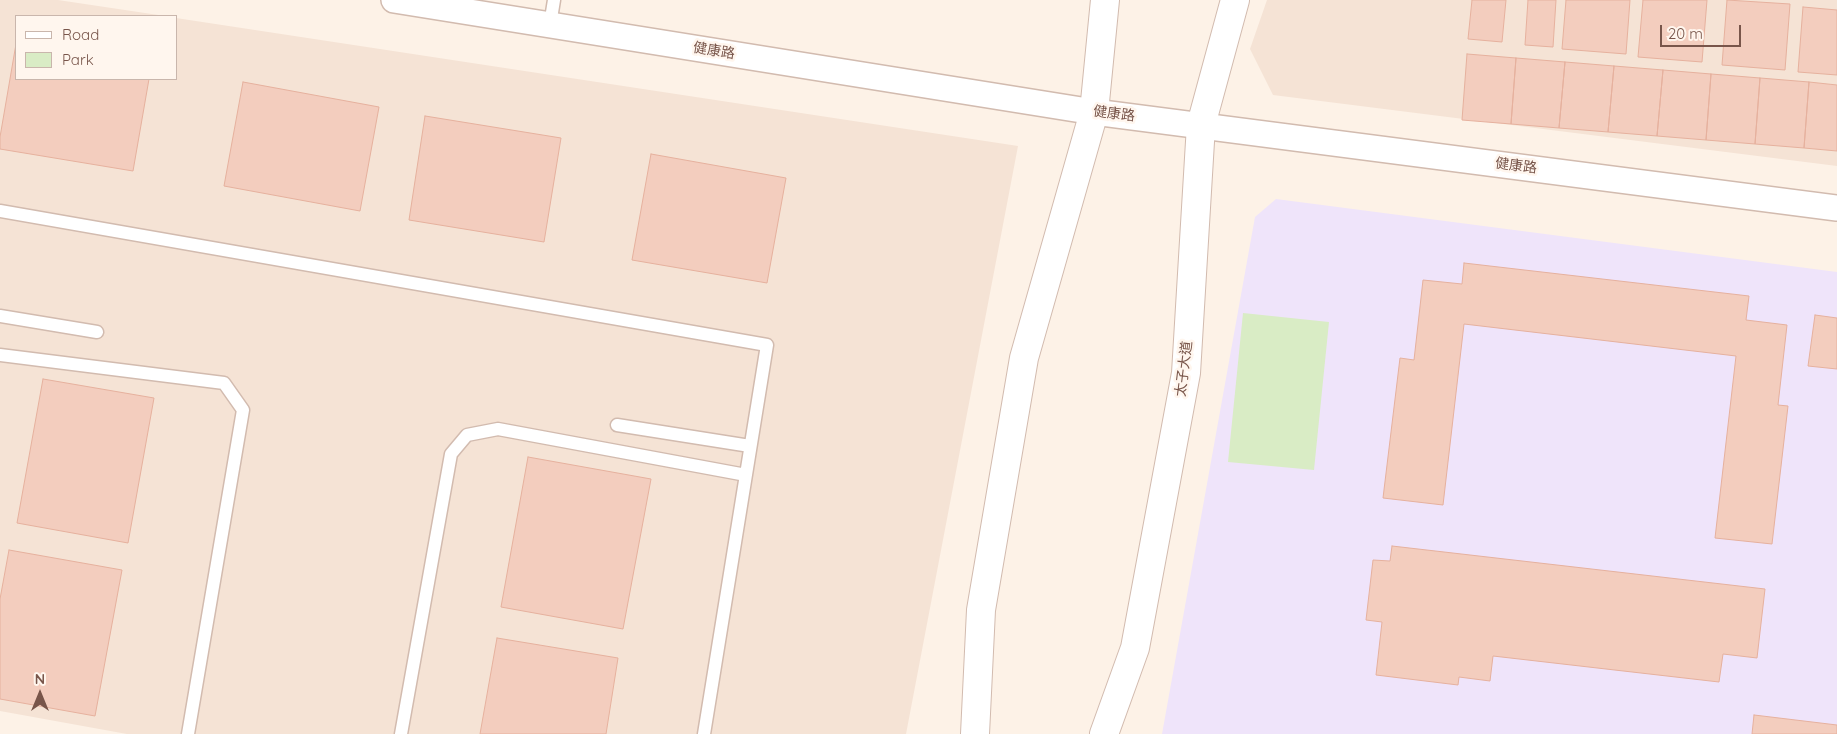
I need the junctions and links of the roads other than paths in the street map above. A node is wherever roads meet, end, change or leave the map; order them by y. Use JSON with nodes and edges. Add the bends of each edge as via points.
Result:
{"nodes":[{"id":1,"x":394,"y":0,"type":"edge"},
{"id":2,"x":554,"y":0,"type":"edge"},
{"id":3,"x":1105,"y":0,"type":"edge"},
{"id":4,"x":1235,"y":0,"type":"edge"},
{"id":5,"x":550,"y":25,"type":"junction"},
{"id":6,"x":1094,"y":112,"type":"junction"},
{"id":7,"x":1201,"y":125,"type":"junction"},
{"id":8,"x":1837,"y":208,"type":"edge"},
{"id":9,"x":0,"y":211,"type":"edge"},
{"id":10,"x":0,"y":316,"type":"edge"},
{"id":11,"x":97,"y":332,"type":"dead end"},
{"id":12,"x":0,"y":355,"type":"edge"},
{"id":13,"x":617,"y":424,"type":"dead end"},
{"id":14,"x":750,"y":446,"type":"junction"},
{"id":15,"x":746,"y":475,"type":"junction"},
{"id":16,"x":188,"y":734,"type":"edge"},
{"id":17,"x":401,"y":734,"type":"edge"},
{"id":18,"x":704,"y":734,"type":"edge"},
{"id":19,"x":975,"y":734,"type":"edge"},
{"id":20,"x":1104,"y":734,"type":"edge"}],
"edges":[{"from":1,"to":5,"type":"street","name":"健康路"},
{"from":2,"to":5,"type":"lane"},
{"from":3,"to":6,"type":"street"},
{"from":4,"to":7,"type":"street","name":"太子大道"},
{"from":5,"to":6,"type":"street","name":"健康路"},
{"from":6,"to":7,"type":"street","name":"健康路"},
{"from":6,"to":19,"type":"street","via":[[1024,358],[981,610]]},
{"from":7,"to":8,"type":"street","name":"健康路"},
{"from":7,"to":20,"type":"street","name":"太子大道","via":[[1186,373],[1135,648]]},
{"from":9,"to":14,"type":"lane","via":[[767,345]]},
{"from":10,"to":11,"type":"lane"},
{"from":12,"to":16,"type":"lane","via":[[224,382],[243,410]]},
{"from":13,"to":14,"type":"lane"},
{"from":14,"to":15,"type":"lane"},
{"from":15,"to":17,"type":"lane","via":[[498,428],[467,435],[451,454]]},
{"from":15,"to":18,"type":"lane"}]}
